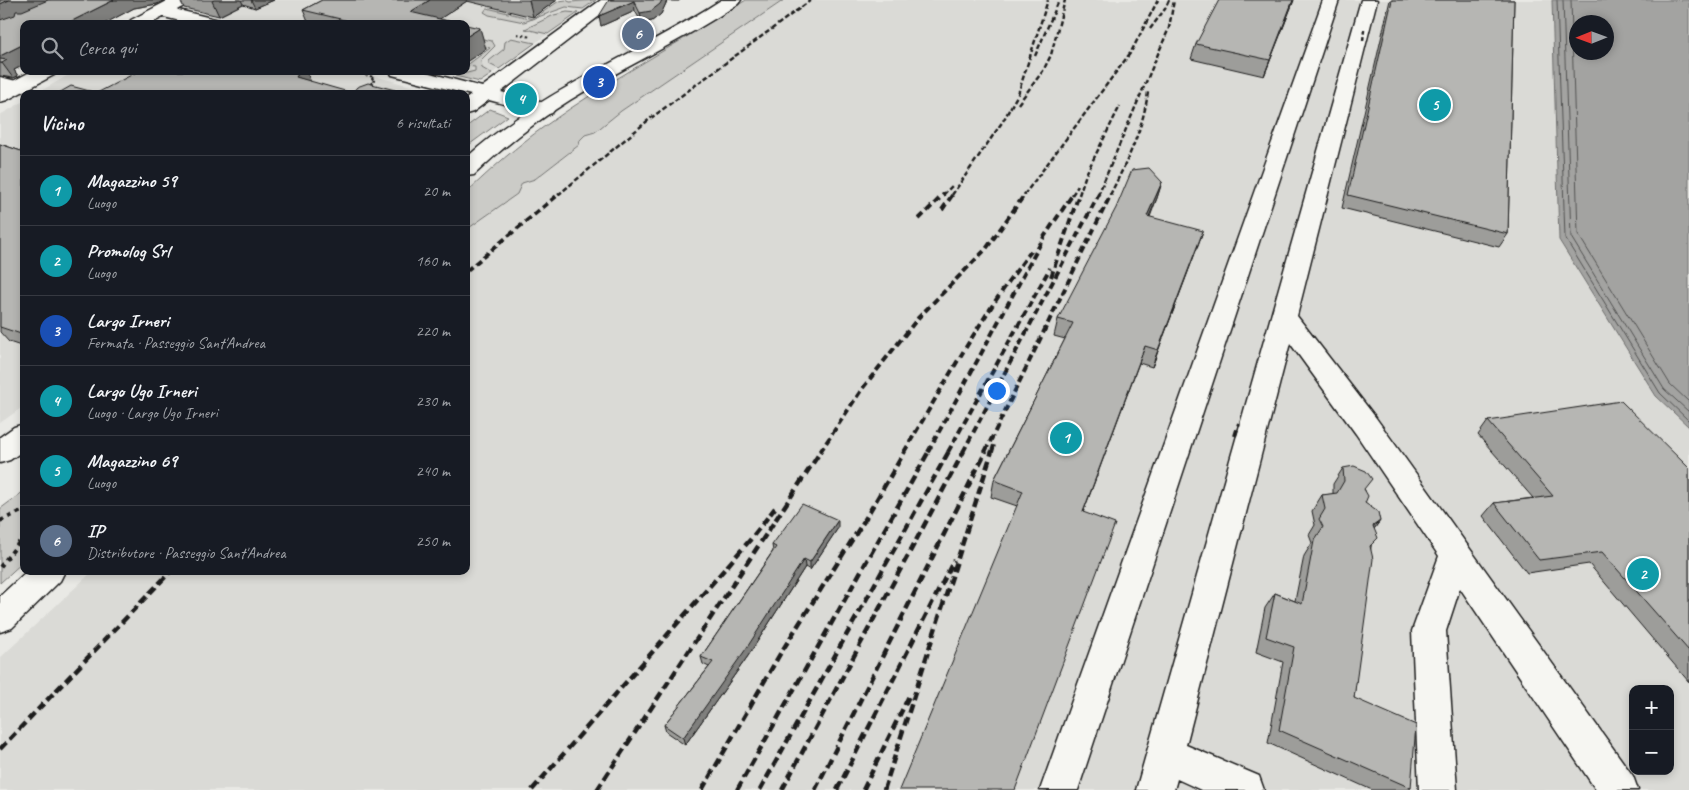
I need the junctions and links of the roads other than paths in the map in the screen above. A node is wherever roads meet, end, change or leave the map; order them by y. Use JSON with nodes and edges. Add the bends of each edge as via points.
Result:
{"nodes":[{"id":1,"x":182,"y":0,"type":"edge"},
{"id":2,"x":732,"y":0,"type":"edge"},
{"id":3,"x":1330,"y":0,"type":"edge"},
{"id":4,"x":1369,"y":0,"type":"edge"},
{"id":5,"x":607,"y":4,"type":"edge"},
{"id":6,"x":162,"y":10,"type":"junction"},
{"id":7,"x":144,"y":20,"type":"edge"},
{"id":8,"x":198,"y":20,"type":"edge"},
{"id":9,"x":36,"y":75,"type":"edge"},
{"id":10,"x":414,"y":75,"type":"edge"},
{"id":11,"x":8,"y":85,"type":"edge"},
{"id":12,"x":486,"y":94,"type":"junction"},
{"id":13,"x":0,"y":96,"type":"edge"},
{"id":14,"x":470,"y":105,"type":"edge"},
{"id":15,"x":545,"y":109,"type":"junction"},
{"id":16,"x":470,"y":167,"type":"edge"},
{"id":17,"x":1283,"y":316,"type":"junction"},
{"id":18,"x":20,"y":438,"type":"edge"},
{"id":19,"x":0,"y":452,"type":"edge"},
{"id":20,"x":1455,"y":555,"type":"junction"},
{"id":21,"x":45,"y":575,"type":"edge"},
{"id":22,"x":0,"y":617,"type":"edge"},
{"id":23,"x":1160,"y":773,"type":"edge"},
{"id":24,"x":1059,"y":790,"type":"edge"},
{"id":25,"x":1245,"y":790,"type":"edge"},
{"id":26,"x":1438,"y":790,"type":"edge"},
{"id":27,"x":1618,"y":790,"type":"edge"}],
"edges":[{"from":1,"to":6,"type":"street"},
{"from":2,"to":15,"type":"street"},
{"from":3,"to":24,"type":"street"},
{"from":4,"to":17,"type":"street"},
{"from":5,"to":12,"type":"street"},
{"from":6,"to":7,"type":"street"},
{"from":6,"to":8,"type":"street"},
{"from":9,"to":11,"type":"street"},
{"from":10,"to":12,"type":"street"},
{"from":11,"to":13,"type":"street"},
{"from":12,"to":14,"type":"street"},
{"from":12,"to":15,"type":"street"},
{"from":15,"to":16,"type":"street","via":[[503,138]]},
{"from":17,"to":20,"type":"street","via":[[1366,426]]},
{"from":17,"to":23,"type":"street"},
{"from":18,"to":19,"type":"street"},
{"from":20,"to":26,"type":"street","via":[[1429,630]]},
{"from":20,"to":27,"type":"street"},
{"from":21,"to":22,"type":"street"},
{"from":23,"to":25,"type":"street"}]}
